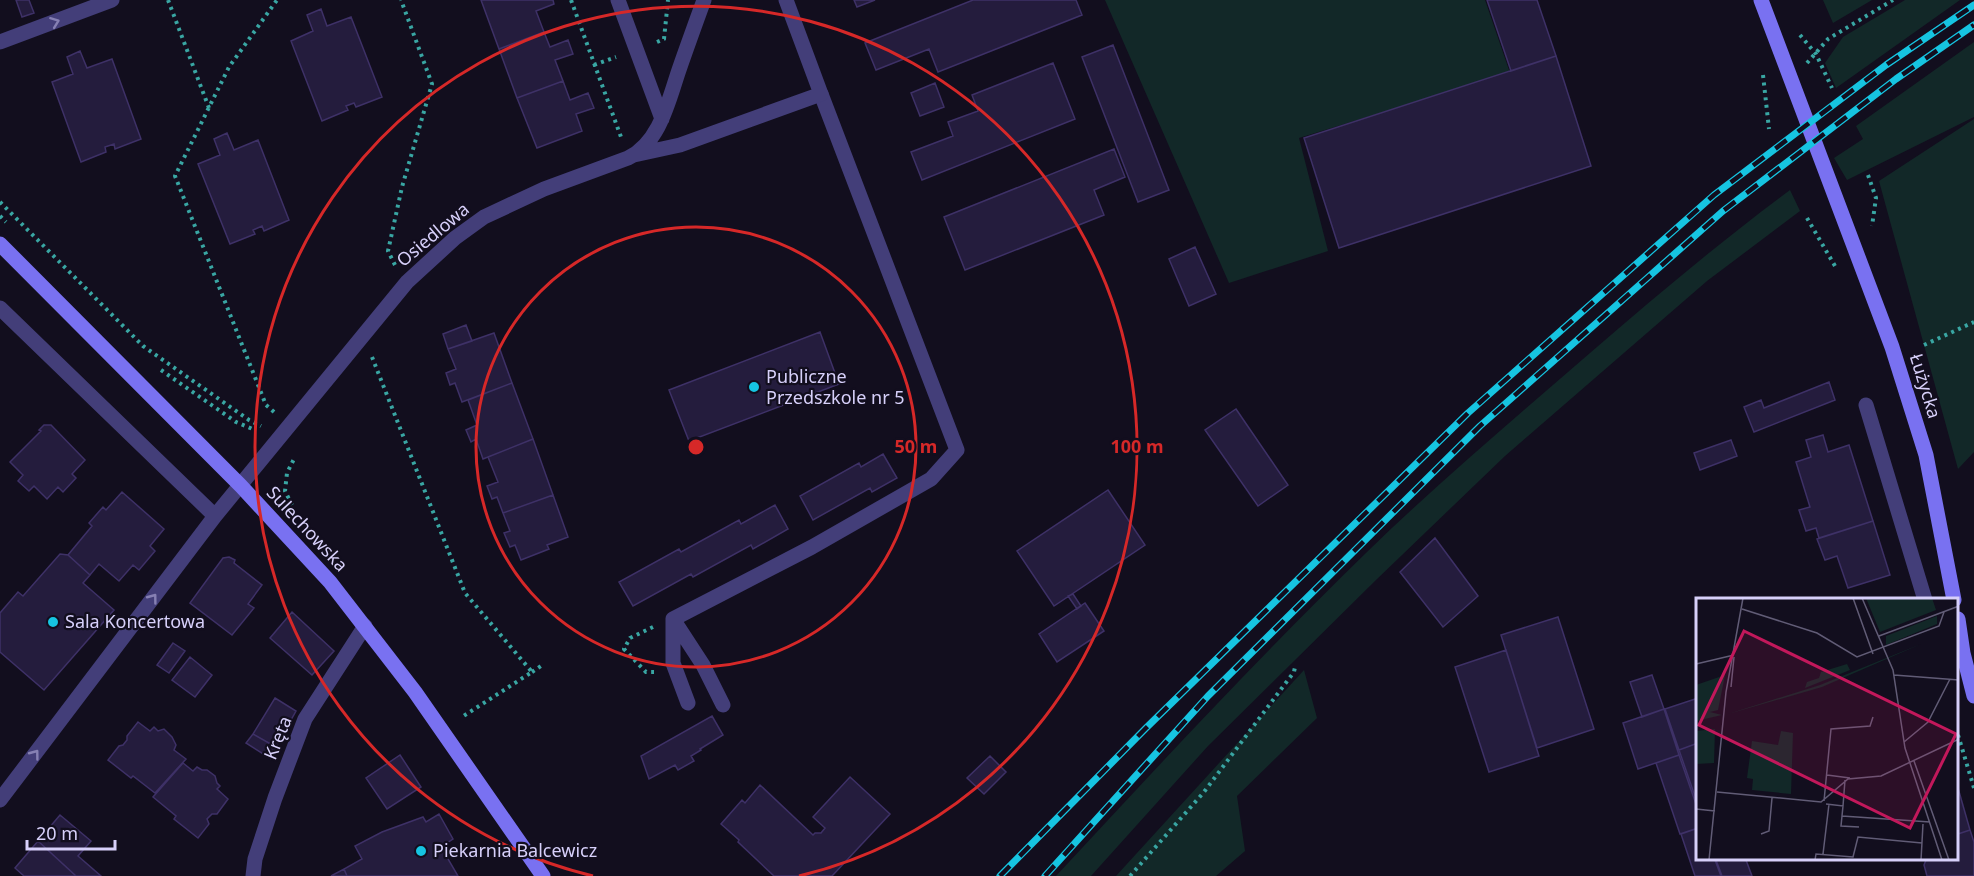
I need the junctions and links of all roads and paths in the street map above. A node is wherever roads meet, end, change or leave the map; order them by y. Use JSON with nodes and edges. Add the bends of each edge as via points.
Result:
{"nodes":[{"id":1,"x":112,"y":0,"type":"edge"},
{"id":2,"x":168,"y":0,"type":"edge"},
{"id":3,"x":277,"y":0,"type":"edge"},
{"id":4,"x":401,"y":0,"type":"edge"},
{"id":5,"x":618,"y":0,"type":"edge"},
{"id":6,"x":704,"y":0,"type":"edge"},
{"id":7,"x":786,"y":0,"type":"edge"},
{"id":8,"x":1761,"y":0,"type":"edge"},
{"id":9,"x":1893,"y":0,"type":"edge"},
{"id":10,"x":1798,"y":33,"type":"dead end"},
{"id":11,"x":0,"y":42,"type":"edge"},
{"id":12,"x":1816,"y":54,"type":"junction"},
{"id":13,"x":1791,"y":78,"type":"junction"},
{"id":14,"x":1832,"y":88,"type":"dead end"},
{"id":15,"x":821,"y":94,"type":"junction"},
{"id":16,"x":209,"y":109,"type":"junction"},
{"id":17,"x":662,"y":119,"type":"junction"},
{"id":18,"x":634,"y":155,"type":"junction"},
{"id":19,"x":0,"y":202,"type":"edge"},
{"id":20,"x":0,"y":216,"type":"edge"},
{"id":21,"x":1807,"y":218,"type":"dead end"},
{"id":22,"x":8,"y":224,"type":"dead end"},
{"id":23,"x":0,"y":244,"type":"edge"},
{"id":24,"x":1838,"y":271,"type":"dead end"},
{"id":25,"x":388,"y":273,"type":"dead end"},
{"id":26,"x":0,"y":308,"type":"edge"},
{"id":27,"x":1974,"y":322,"type":"edge"},
{"id":28,"x":1924,"y":345,"type":"dead end"},
{"id":29,"x":372,"y":356,"type":"dead end"},
{"id":30,"x":153,"y":365,"type":"dead end"},
{"id":31,"x":1866,"y":405,"type":"dead end"},
{"id":32,"x":270,"y":420,"type":"dead end"},
{"id":33,"x":241,"y":486,"type":"junction"},
{"id":34,"x":215,"y":516,"type":"junction"},
{"id":35,"x":1924,"y":598,"type":"edge"},
{"id":36,"x":1954,"y":598,"type":"edge"},
{"id":37,"x":673,"y":620,"type":"junction"},
{"id":38,"x":1959,"y":623,"type":"edge"},
{"id":39,"x":365,"y":626,"type":"junction"},
{"id":40,"x":646,"y":629,"type":"dead end"},
{"id":41,"x":1964,"y":645,"type":"edge"},
{"id":42,"x":541,"y":666,"type":"dead end"},
{"id":43,"x":1295,"y":667,"type":"dead end"},
{"id":44,"x":531,"y":672,"type":"junction"},
{"id":45,"x":646,"y":672,"type":"dead end"},
{"id":46,"x":1974,"y":696,"type":"edge"},
{"id":47,"x":688,"y":703,"type":"dead end"},
{"id":48,"x":723,"y":705,"type":"dead end"},
{"id":49,"x":462,"y":717,"type":"dead end"},
{"id":50,"x":1959,"y":738,"type":"edge"},
{"id":51,"x":1974,"y":788,"type":"edge"},
{"id":52,"x":0,"y":800,"type":"edge"},
{"id":53,"x":253,"y":876,"type":"edge"},
{"id":54,"x":543,"y":876,"type":"edge"},
{"id":55,"x":1130,"y":876,"type":"edge"}],
"edges":[{"from":11,"to":1,"type":"street","one_way":true},
{"from":2,"to":16,"type":"path"},
{"from":3,"to":16,"type":"path","via":[[229,67]]},
{"from":4,"to":25,"type":"path","via":[[432,84],[402,187],[388,251],[396,264]]},
{"from":5,"to":17,"type":"street"},
{"from":6,"to":17,"type":"street","name":"Osiedlowa"},
{"from":7,"to":15,"type":"street"},
{"from":8,"to":13,"type":"street"},
{"from":9,"to":12,"type":"path","via":[[1828,39]]},
{"from":10,"to":12,"type":"path"},
{"from":12,"to":13,"type":"path"},
{"from":12,"to":14,"type":"path"},
{"from":13,"to":36,"type":"street","name":"Łużycka","via":[[1892,347],[1926,455]]},
{"from":15,"to":18,"type":"street","via":[[680,145]]},
{"from":15,"to":37,"type":"street","via":[[957,450],[932,479],[812,548]]},
{"from":16,"to":32,"type":"path","via":[[175,176],[266,405],[275,413]]},
{"from":17,"to":18,"type":"street","name":"Osiedlowa","via":[[650,140]]},
{"from":18,"to":33,"type":"street","name":"Osiedlowa","via":[[510,204],[455,238],[407,282]]},
{"from":19,"to":30,"type":"path","via":[[143,345],[264,428],[253,430],[236,422]]},
{"from":20,"to":22,"type":"path"},
{"from":21,"to":24,"type":"path"},
{"from":23,"to":33,"type":"street","name":"Sulechowska"},
{"from":26,"to":34,"type":"street"},
{"from":27,"to":28,"type":"path"},
{"from":29,"to":44,"type":"path","via":[[465,593]]},
{"from":31,"to":35,"type":"street"},
{"from":33,"to":34,"type":"street","name":"Osiedlowa"},
{"from":33,"to":39,"type":"street","name":"Sulechowska"},
{"from":52,"to":34,"type":"street","name":"Osiedlowa","one_way":true},
{"from":37,"to":47,"type":"street","via":[[673,663]]},
{"from":37,"to":48,"type":"street","via":[[703,665]]},
{"from":38,"to":41,"type":"street"},
{"from":39,"to":53,"type":"street","name":"Kręta","via":[[306,719],[275,798]]},
{"from":39,"to":54,"type":"street","name":"Sulechowska"},
{"from":40,"to":45,"type":"path","via":[[630,638],[624,649]]},
{"from":41,"to":46,"type":"street"},
{"from":42,"to":44,"type":"path"},
{"from":43,"to":55,"type":"path","via":[[1204,792]]},
{"from":44,"to":49,"type":"path"},
{"from":50,"to":51,"type":"path"}]}
